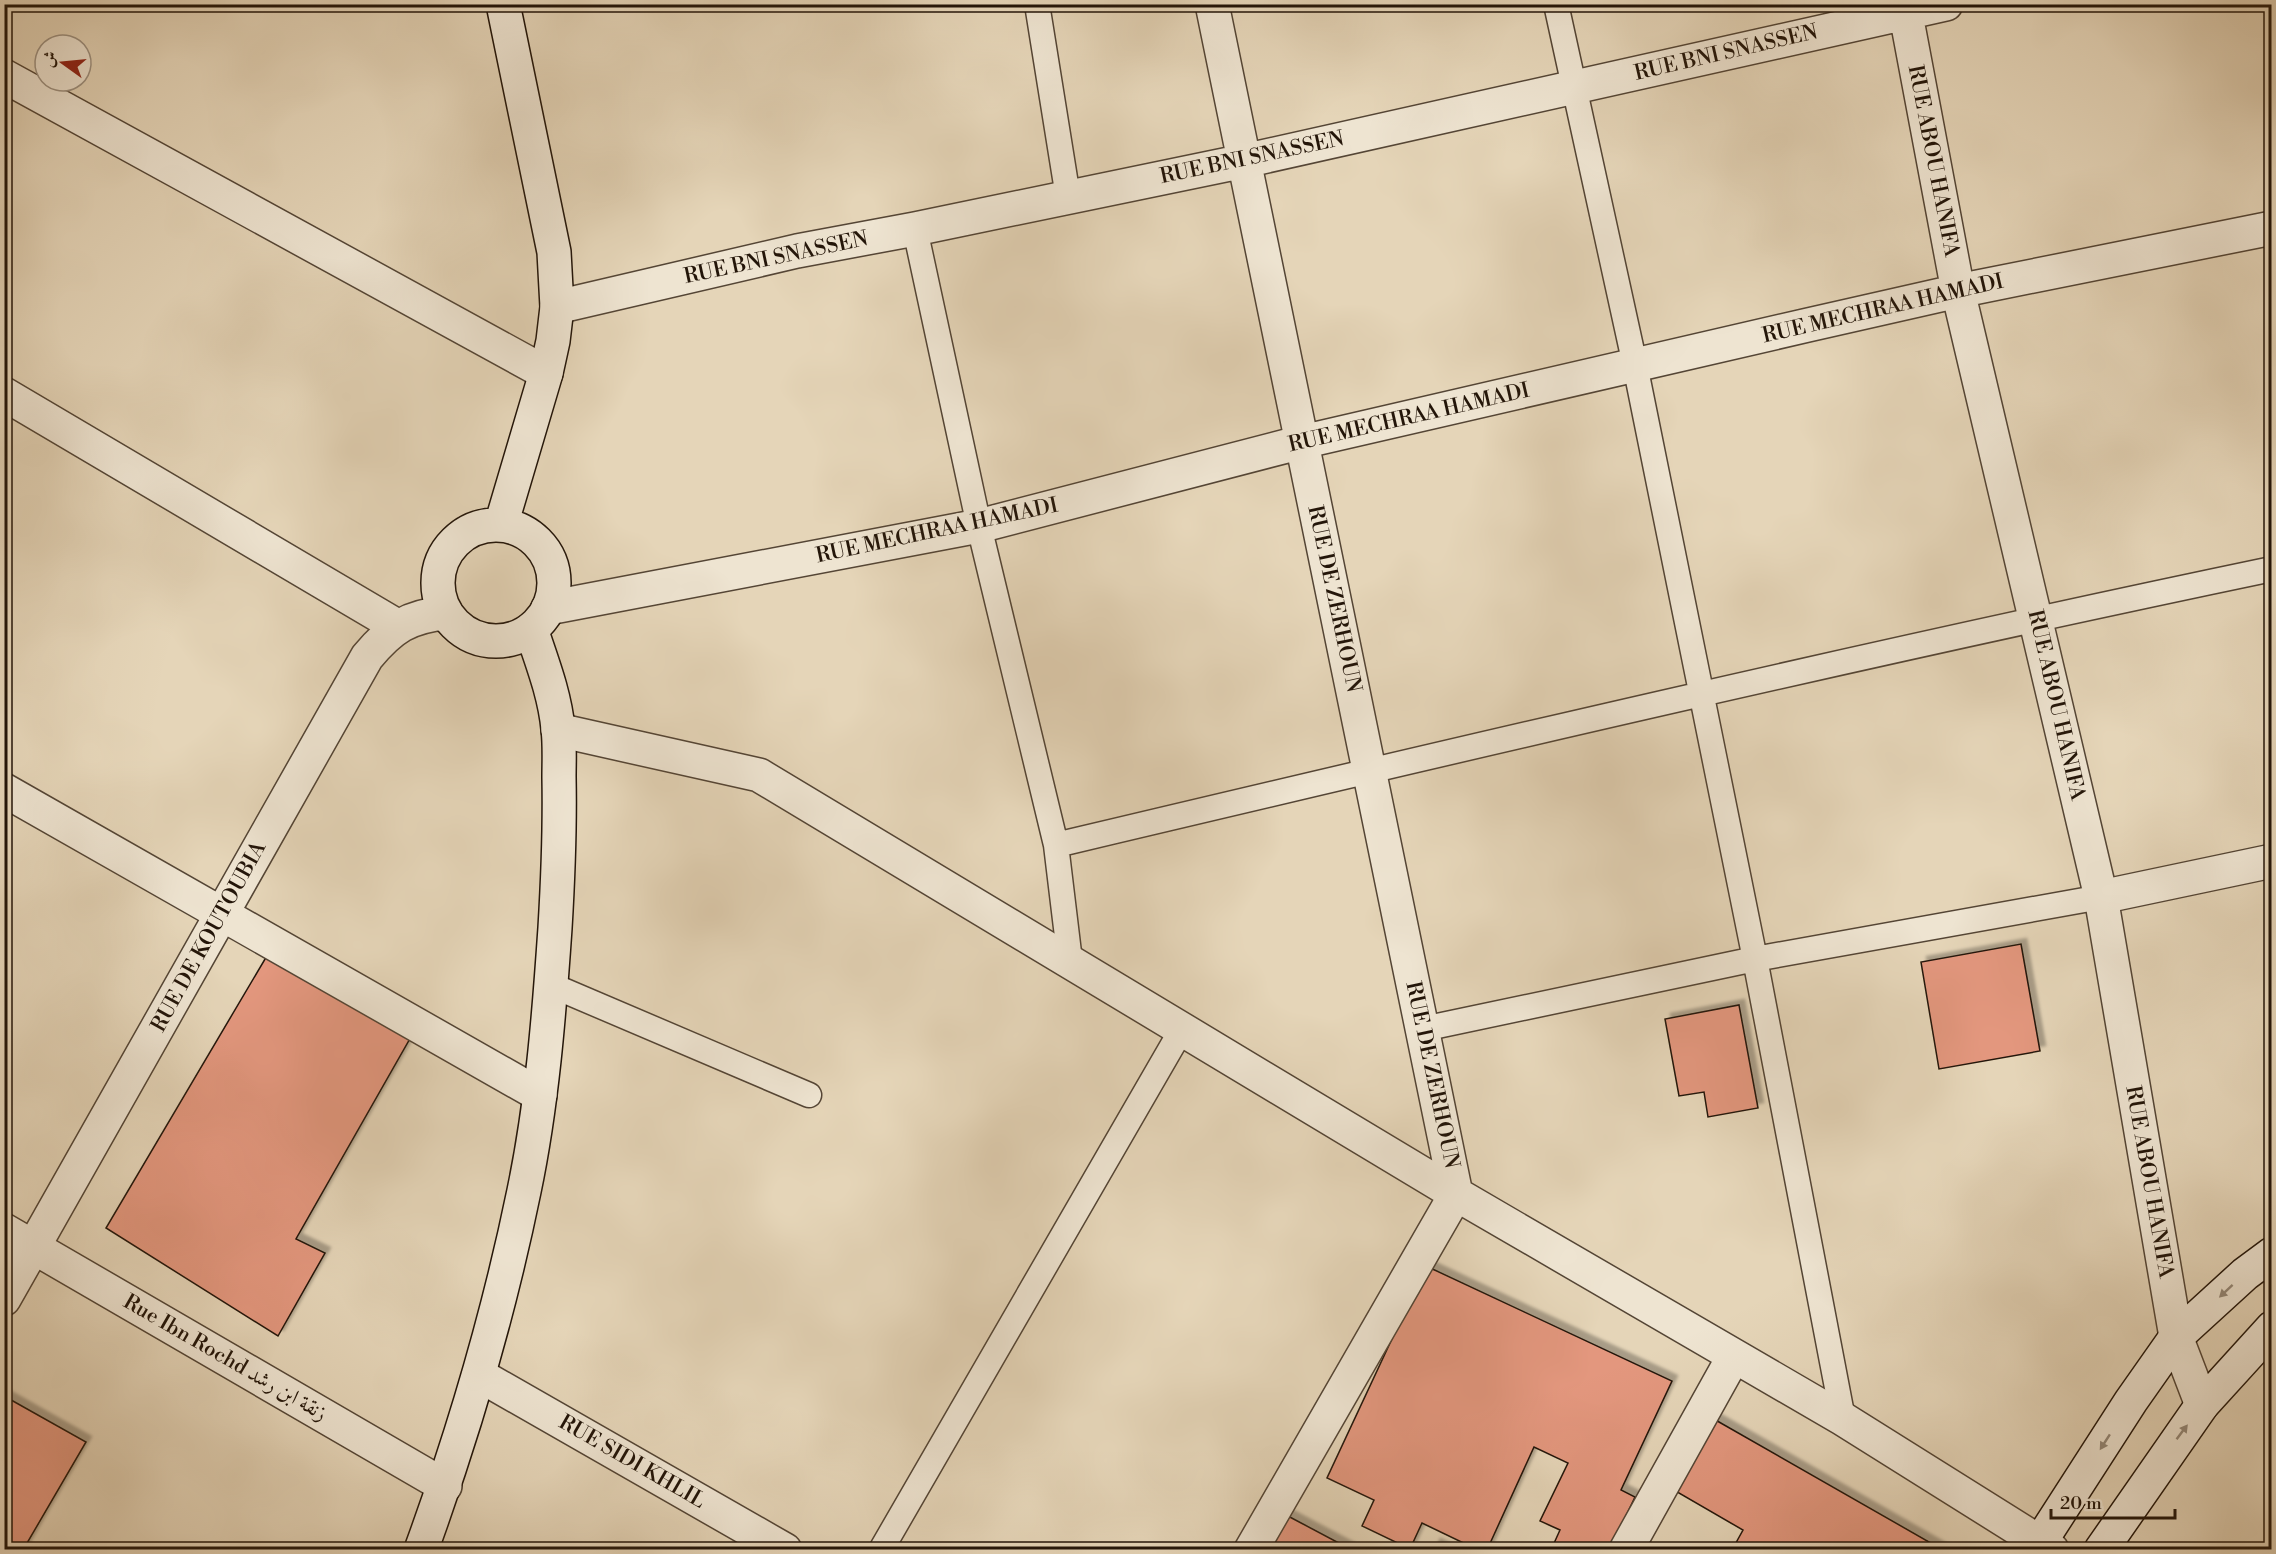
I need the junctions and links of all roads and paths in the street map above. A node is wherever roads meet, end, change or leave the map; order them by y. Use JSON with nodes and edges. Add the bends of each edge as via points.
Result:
{"nodes":[{"id":1,"x":503,"y":4,"type":"edge"},
{"id":2,"x":1037,"y":4,"type":"edge"},
{"id":3,"x":1212,"y":4,"type":"edge"},
{"id":4,"x":1556,"y":4,"type":"edge"},
{"id":5,"x":1946,"y":4,"type":"edge"},
{"id":6,"x":1904,"y":8,"type":"edge"},
{"id":7,"x":4,"y":76,"type":"edge"},
{"id":8,"x":1573,"y":87,"type":"junction"},
{"id":9,"x":1244,"y":161,"type":"junction"},
{"id":10,"x":1068,"y":197,"type":"junction"},
{"id":11,"x":2271,"y":228,"type":"edge"},
{"id":12,"x":915,"y":229,"type":"junction"},
{"id":13,"x":1958,"y":291,"type":"junction"},
{"id":14,"x":557,"y":307,"type":"junction"},
{"id":15,"x":1635,"y":365,"type":"junction"},
{"id":16,"x":546,"y":373,"type":"junction"},
{"id":17,"x":4,"y":394,"type":"edge"},
{"id":18,"x":1302,"y":442,"type":"junction"},
{"id":19,"x":501,"y":525,"type":"junction"},
{"id":20,"x":980,"y":526,"type":"junction"},
{"id":21,"x":2271,"y":569,"type":"edge"},
{"id":22,"x":446,"y":613,"type":"junction"},
{"id":23,"x":2035,"y":618,"type":"junction"},
{"id":24,"x":539,"y":619,"type":"junction"},
{"id":25,"x":397,"y":626,"type":"junction"},
{"id":26,"x":1701,"y":693,"type":"junction"},
{"id":27,"x":558,"y":730,"type":"junction"},
{"id":28,"x":1369,"y":770,"type":"junction"},
{"id":29,"x":4,"y":790,"type":"edge"},
{"id":30,"x":1056,"y":845,"type":"junction"},
{"id":31,"x":2271,"y":861,"type":"edge"},
{"id":32,"x":2101,"y":897,"type":"junction"},
{"id":33,"x":222,"y":915,"type":"junction"},
{"id":34,"x":1755,"y":959,"type":"junction"},
{"id":35,"x":1070,"y":961,"type":"junction"},
{"id":36,"x":551,"y":985,"type":"junction"},
{"id":37,"x":1182,"y":1029,"type":"junction"},
{"id":38,"x":1423,"y":1029,"type":"junction"},
{"id":39,"x":540,"y":1095,"type":"junction"},
{"id":40,"x":809,"y":1095,"type":"dead end"},
{"id":41,"x":1456,"y":1194,"type":"junction"},
{"id":42,"x":4,"y":1230,"type":"edge"},
{"id":43,"x":34,"y":1247,"type":"junction"},
{"id":44,"x":2271,"y":1254,"type":"edge"},
{"id":45,"x":4,"y":1299,"type":"edge"},
{"id":46,"x":2271,"y":1328,"type":"edge"},
{"id":47,"x":2176,"y":1337,"type":"junction"},
{"id":48,"x":1734,"y":1356,"type":"junction"},
{"id":49,"x":479,"y":1375,"type":"junction"},
{"id":50,"x":2202,"y":1405,"type":"junction"},
{"id":51,"x":1843,"y":1419,"type":"junction"},
{"id":52,"x":445,"y":1486,"type":"junction"},
{"id":53,"x":2042,"y":1547,"type":"edge"},
{"id":54,"x":421,"y":1550,"type":"edge"},
{"id":55,"x":785,"y":1550,"type":"edge"},
{"id":56,"x":882,"y":1550,"type":"edge"},
{"id":57,"x":1251,"y":1550,"type":"edge"},
{"id":58,"x":1626,"y":1550,"type":"edge"},
{"id":59,"x":2101,"y":1550,"type":"edge"}],
"edges":[{"from":1,"to":14,"type":"street","via":[[554,252]]},
{"from":2,"to":10,"type":"lane"},
{"from":3,"to":9,"type":"street","name":"RUE DE ZERHOUN"},
{"from":4,"to":8,"type":"lane"},
{"from":5,"to":6,"type":"street","name":"RUE BNI SNASSEN"},
{"from":6,"to":8,"type":"street","name":"RUE BNI SNASSEN"},
{"from":6,"to":13,"type":"street","name":"RUE ABOU HANIFA"},
{"from":7,"to":16,"type":"street"},
{"from":8,"to":9,"type":"street","name":"RUE BNI SNASSEN"},
{"from":8,"to":15,"type":"lane"},
{"from":9,"to":10,"type":"street","name":"RUE BNI SNASSEN"},
{"from":9,"to":18,"type":"street","name":"RUE DE ZERHOUN"},
{"from":10,"to":12,"type":"street","name":"RUE BNI SNASSEN"},
{"from":11,"to":13,"type":"street","name":"RUE MECHRAA HAMADI"},
{"from":12,"to":14,"type":"street","name":"RUE BNI SNASSEN","via":[[797,251]]},
{"from":12,"to":20,"type":"lane"},
{"from":13,"to":15,"type":"street","name":"RUE MECHRAA HAMADI"},
{"from":13,"to":23,"type":"street","name":"RUE ABOU HANIFA"},
{"from":14,"to":16,"type":"street"},
{"from":15,"to":18,"type":"street","name":"RUE MECHRAA HAMADI"},
{"from":15,"to":26,"type":"lane"},
{"from":16,"to":19,"type":"street"},
{"from":17,"to":25,"type":"street"},
{"from":18,"to":20,"type":"street","name":"RUE MECHRAA HAMADI"},
{"from":18,"to":28,"type":"street","name":"RUE DE ZERHOUN"},
{"from":19,"to":22,"type":"street","via":[[483,526],[452,545],[438,578],[439,596]]},
{"from":19,"to":24,"type":"street","via":[[535,540],[546,554],[553,572],[553,590]]},
{"from":20,"to":24,"type":"street","name":"RUE MECHRAA HAMADI"},
{"from":20,"to":30,"type":"lane"},
{"from":21,"to":23,"type":"lane"},
{"from":22,"to":24,"type":"street","via":[[469,634],[500,641],[516,638]]},
{"from":22,"to":25,"type":"street","name":"RUE DE KOUTOUBIA","via":[[412,618]]},
{"from":23,"to":26,"type":"lane"},
{"from":23,"to":32,"type":"street","name":"RUE ABOU HANIFA"},
{"from":24,"to":27,"type":"street"},
{"from":25,"to":33,"type":"street","name":"RUE DE KOUTOUBIA","via":[[367,657]]},
{"from":26,"to":28,"type":"lane"},
{"from":26,"to":34,"type":"lane"},
{"from":27,"to":35,"type":"street","via":[[759,775]]},
{"from":27,"to":36,"type":"street","via":[[560,815]]},
{"from":28,"to":30,"type":"lane"},
{"from":28,"to":38,"type":"street","name":"RUE DE ZERHOUN"},
{"from":29,"to":33,"type":"street"},
{"from":30,"to":35,"type":"lane"},
{"from":31,"to":32,"type":"street"},
{"from":32,"to":34,"type":"lane"},
{"from":32,"to":47,"type":"street","name":"RUE ABOU HANIFA"},
{"from":33,"to":39,"type":"street"},
{"from":33,"to":43,"type":"street","name":"RUE DE KOUTOUBIA"},
{"from":34,"to":38,"type":"lane"},
{"from":34,"to":51,"type":"lane"},
{"from":35,"to":37,"type":"street"},
{"from":36,"to":39,"type":"street"},
{"from":36,"to":40,"type":"lane"},
{"from":37,"to":41,"type":"street"},
{"from":37,"to":56,"type":"lane"},
{"from":38,"to":41,"type":"street","name":"RUE DE ZERHOUN"},
{"from":39,"to":49,"type":"street","via":[[525,1189]]},
{"from":41,"to":48,"type":"street"},
{"from":41,"to":57,"type":"street"},
{"from":42,"to":43,"type":"street","name":"Rue Ibn Rochd زنقة ابن رشد"},
{"from":43,"to":45,"type":"street","name":"RUE DE KOUTOUBIA"},
{"from":43,"to":52,"type":"street","name":"Rue Ibn Rochd زنقة ابن رشد"},
{"from":44,"to":47,"type":"street","one_way":true},
{"from":46,"to":50,"type":"street"},
{"from":47,"to":50,"type":"street","name":"RUE ABOU HANIFA"},
{"from":47,"to":53,"type":"street","one_way":true,"via":[[2131,1401]]},
{"from":48,"to":51,"type":"street"},
{"from":48,"to":58,"type":"street"},
{"from":49,"to":52,"type":"street"},
{"from":49,"to":55,"type":"street","name":"RUE SIDI KHLIL"},
{"from":59,"to":50,"type":"street","one_way":true},
{"from":51,"to":53,"type":"street"},
{"from":52,"to":54,"type":"street"}]}
